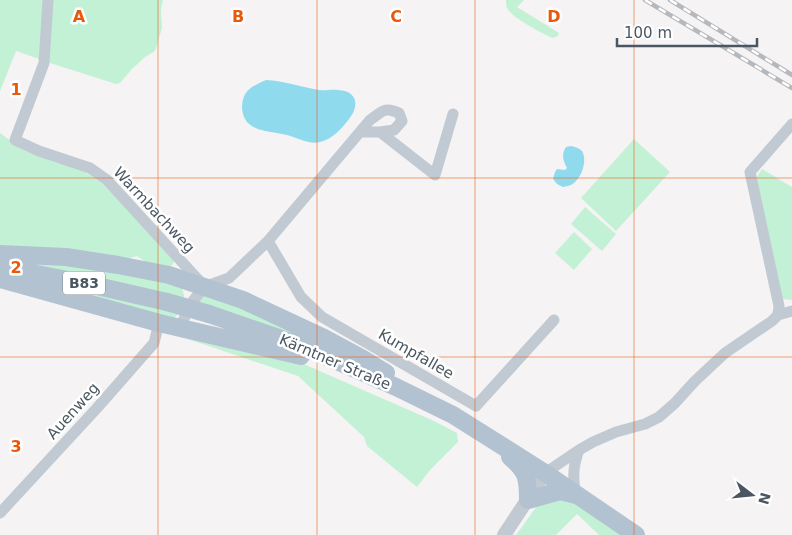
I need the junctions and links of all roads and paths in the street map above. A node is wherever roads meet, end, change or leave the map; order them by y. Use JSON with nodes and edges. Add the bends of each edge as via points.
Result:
{"nodes":[{"id":1,"x":48,"y":0,"type":"edge"},
{"id":2,"x":453,"y":114,"type":"dead end"},
{"id":3,"x":792,"y":124,"type":"edge"},
{"id":4,"x":361,"y":132,"type":"junction"},
{"id":5,"x":380,"y":132,"type":"junction"},
{"id":6,"x":268,"y":241,"type":"junction"},
{"id":7,"x":0,"y":254,"type":"edge"},
{"id":8,"x":0,"y":267,"type":"edge"},
{"id":9,"x":0,"y":279,"type":"edge"},
{"id":10,"x":204,"y":287,"type":"junction"},
{"id":11,"x":792,"y":311,"type":"edge"},
{"id":12,"x":778,"y":315,"type":"junction"},
{"id":13,"x":554,"y":320,"type":"dead end"},
{"id":14,"x":159,"y":323,"type":"junction"},
{"id":15,"x":180,"y":328,"type":"junction"},
{"id":16,"x":352,"y":368,"type":"junction"},
{"id":17,"x":396,"y":387,"type":"junction"},
{"id":18,"x":506,"y":448,"type":"junction"},
{"id":19,"x":579,"y":450,"type":"junction"},
{"id":20,"x":545,"y":472,"type":"junction"},
{"id":21,"x":578,"y":494,"type":"junction"},
{"id":22,"x":528,"y":500,"type":"junction"},
{"id":23,"x":0,"y":513,"type":"edge"},
{"id":24,"x":630,"y":532,"type":"edge"},
{"id":25,"x":504,"y":535,"type":"edge"}],
"edges":[{"from":1,"to":10,"type":"street","name":"Warmbachweg","via":[[44,64],[15,140],[90,168],[107,180]]},
{"from":2,"to":5,"type":"street","via":[[434,175]]},
{"from":3,"to":12,"type":"street","via":[[750,172],[779,306]]},
{"from":4,"to":5,"type":"street"},
{"from":4,"to":5,"type":"street","via":[[370,120],[385,110],[399,113],[402,121],[394,130]]},
{"from":4,"to":6,"type":"street"},
{"from":6,"to":10,"type":"street","via":[[229,278]]},
{"from":6,"to":13,"type":"street","name":"Kumpfallee","via":[[301,297],[322,317],[476,406]]},
{"from":7,"to":10,"type":"main road","via":[[66,257],[118,265],[169,275]]},
{"from":8,"to":16,"type":"main road","name":"Kärntner Straße","number":"B83","bridge":true,"via":[[84,283],[209,314],[304,347]]},
{"from":9,"to":14,"type":"main road"},
{"from":10,"to":15,"type":"street","via":[[190,305]]},
{"from":10,"to":17,"type":"main road","via":[[244,300],[324,338],[386,373]]},
{"from":11,"to":12,"type":"street"},
{"from":12,"to":19,"type":"street","via":[[724,353],[660,417],[616,432]]},
{"from":14,"to":15,"type":"main road"},
{"from":14,"to":23,"type":"street","name":"Auenweg","via":[[154,342]]},
{"from":15,"to":16,"type":"main road","via":[[296,354],[327,367]]},
{"from":16,"to":17,"type":"main road","name":"Kärntner Straße","number":"B83"},
{"from":17,"to":18,"type":"main road","name":"Kärntner Straße","number":"B83","via":[[453,415]]},
{"from":18,"to":20,"type":"main road","name":"Kärntner Straße","number":"B83"},
{"from":18,"to":22,"type":"main road","via":[[509,457],[520,465],[525,474]]},
{"from":19,"to":20,"type":"street"},
{"from":19,"to":21,"type":"street","via":[[573,477]]},
{"from":20,"to":21,"type":"main road","name":"Kärntner Straße","number":"B83"},
{"from":20,"to":22,"type":"street"},
{"from":21,"to":22,"type":"main road","via":[[560,491]]},
{"from":21,"to":24,"type":"main road","name":"Kärntner Straße","number":"B83"},
{"from":22,"to":25,"type":"street"}]}
